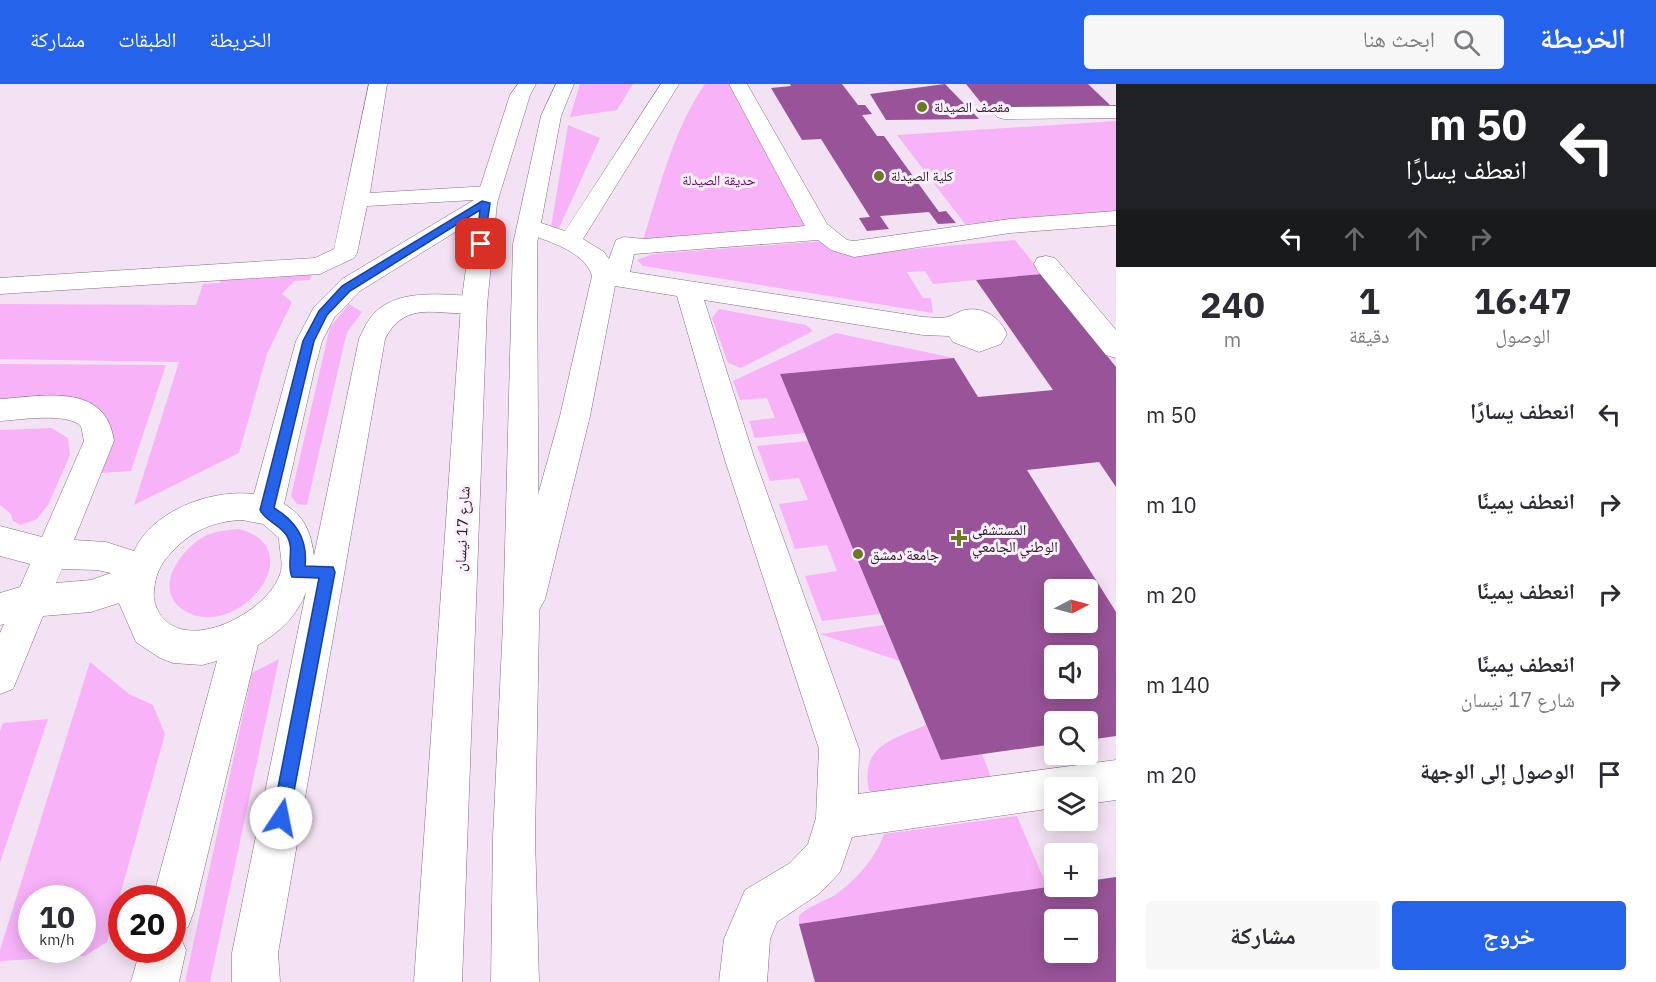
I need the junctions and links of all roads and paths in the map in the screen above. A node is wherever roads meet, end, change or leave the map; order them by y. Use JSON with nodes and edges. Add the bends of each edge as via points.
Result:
{"nodes":[{"id":1,"x":378,"y":84,"type":"edge"},
{"id":2,"x":527,"y":84,"type":"edge"},
{"id":3,"x":565,"y":84,"type":"edge"},
{"id":4,"x":670,"y":84,"type":"edge"},
{"id":5,"x":738,"y":84,"type":"edge"},
{"id":6,"x":1116,"y":112,"type":"edge"},
{"id":7,"x":1004,"y":113,"type":"dead end"},
{"id":8,"x":487,"y":198,"type":"junction"},
{"id":9,"x":357,"y":200,"type":"junction"},
{"id":10,"x":1116,"y":218,"type":"edge"},
{"id":11,"x":529,"y":226,"type":"junction"},
{"id":12,"x":822,"y":232,"type":"junction"},
{"id":13,"x":569,"y":243,"type":"junction"},
{"id":14,"x":1046,"y":264,"type":"dead end"},
{"id":15,"x":610,"y":277,"type":"junction"},
{"id":16,"x":0,"y":286,"type":"edge"},
{"id":17,"x":687,"y":288,"type":"junction"},
{"id":18,"x":474,"y":305,"type":"junction"},
{"id":19,"x":957,"y":327,"type":"dead end"},
{"id":20,"x":1116,"y":348,"type":"edge"},
{"id":21,"x":0,"y":410,"type":"edge"},
{"id":22,"x":266,"y":510,"type":"junction"},
{"id":23,"x":0,"y":541,"type":"edge"},
{"id":24,"x":52,"y":554,"type":"junction"},
{"id":25,"x":312,"y":572,"type":"junction"},
{"id":26,"x":140,"y":574,"type":"junction"},
{"id":27,"x":16,"y":605,"type":"edge"},
{"id":28,"x":521,"y":624,"type":"junction"},
{"id":29,"x":242,"y":637,"type":"junction"},
{"id":30,"x":0,"y":676,"type":"edge"},
{"id":31,"x":1116,"y":780,"type":"edge"},
{"id":32,"x":1098,"y":783,"type":"edge"},
{"id":33,"x":1044,"y":789,"type":"edge"},
{"id":34,"x":837,"y":818,"type":"junction"},
{"id":35,"x":179,"y":885,"type":"edge"},
{"id":36,"x":160,"y":963,"type":"edge"},
{"id":37,"x":155,"y":982,"type":"edge"},
{"id":38,"x":256,"y":982,"type":"edge"},
{"id":39,"x":438,"y":982,"type":"edge"},
{"id":40,"x":515,"y":982,"type":"edge"},
{"id":41,"x":743,"y":982,"type":"edge"}],
"edges":[{"from":1,"to":9,"type":"main road"},
{"from":2,"to":8,"type":"main road","name":"شارع 17 نيسان"},
{"from":3,"to":11,"type":"main road","via":[[551,116]]},
{"from":4,"to":13,"type":"main road"},
{"from":5,"to":12,"type":"main road"},
{"from":6,"to":7,"type":"main road"},
{"from":8,"to":9,"type":"main road"},
{"from":8,"to":18,"type":"main road","name":"شارع 17 نيسان"},
{"from":8,"to":22,"type":"main road","via":[[351,285],[323,313],[300,371]]},
{"from":9,"to":16,"type":"main road","via":[[345,253],[320,266]]},
{"from":10,"to":12,"type":"main road","via":[[1010,226],[854,249],[839,245]]},
{"from":11,"to":13,"type":"main road"},
{"from":11,"to":28,"type":"main road","via":[[525,244]]},
{"from":12,"to":15,"type":"main road","via":[[644,247],[624,245]]},
{"from":13,"to":15,"type":"main road","via":[[594,255]]},
{"from":14,"to":20,"type":"main road"},
{"from":15,"to":17,"type":"main road"},
{"from":15,"to":28,"type":"main road"},
{"from":17,"to":19,"type":"main road","via":[[923,327]]},
{"from":17,"to":34,"type":"main road","via":[[739,457],[839,749]]},
{"from":18,"to":25,"type":"main road","via":[[407,305],[388,312],[378,324]]},
{"from":18,"to":39,"type":"main road","name":"شارع 17 نيسان"},
{"from":21,"to":24,"type":"main road","via":[[71,409],[89,414],[97,426],[99,441]]},
{"from":22,"to":25,"type":"main road","via":[[294,534],[299,552]]},
{"from":22,"to":26,"type":"main road","via":[[244,506],[219,508],[194,517],[158,544]]},
{"from":23,"to":24,"type":"main road"},
{"from":24,"to":26,"type":"main road","via":[[105,555],[123,560]]},
{"from":24,"to":27,"type":"main road"},
{"from":25,"to":29,"type":"main road","via":[[268,619]]},
{"from":25,"to":38,"type":"main road","via":[[255,953]]},
{"from":26,"to":27,"type":"main road","via":[[91,598]]},
{"from":26,"to":29,"type":"main road","via":[[136,598],[142,621],[158,638],[183,647],[212,647]]},
{"from":27,"to":30,"type":"main road"},
{"from":28,"to":40,"type":"main road","via":[[514,837]]},
{"from":29,"to":35,"type":"main road"},
{"from":31,"to":32,"type":"main road"},
{"from":33,"to":34,"type":"main road"},
{"from":34,"to":41,"type":"main road","via":[[825,857],[805,878],[761,906],[747,939]]},
{"from":36,"to":37,"type":"main road"}]}
